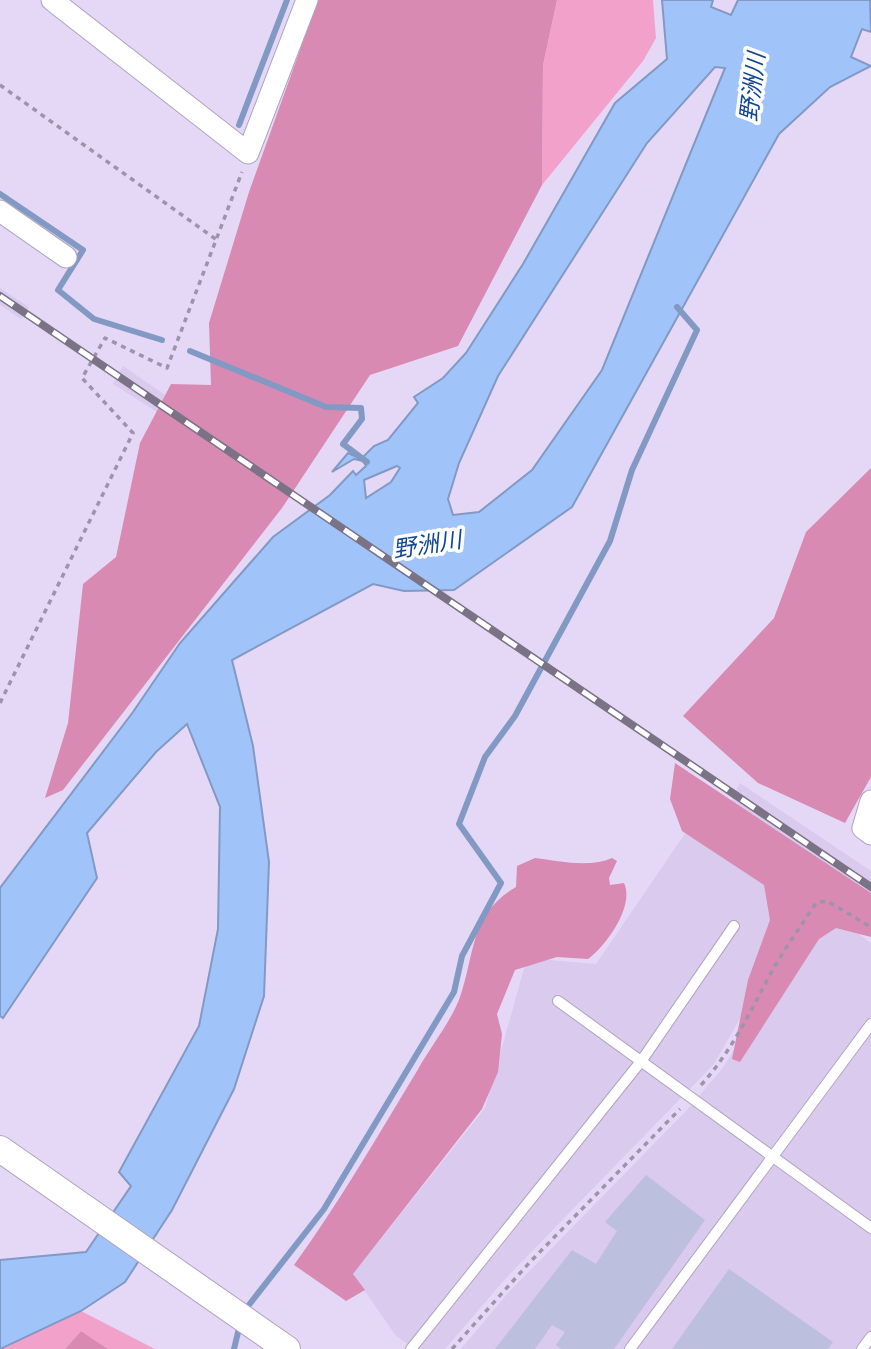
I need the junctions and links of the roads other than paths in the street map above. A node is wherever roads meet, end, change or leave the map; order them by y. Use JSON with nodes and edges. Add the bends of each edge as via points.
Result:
{"nodes":[{"id":1,"x":52,"y":0,"type":"edge"},
{"id":2,"x":307,"y":0,"type":"edge"},
{"id":3,"x":0,"y":211,"type":"edge"},
{"id":4,"x":66,"y":257,"type":"dead end"},
{"id":5,"x":871,"y":801,"type":"edge"},
{"id":6,"x":871,"y":834,"type":"edge"},
{"id":7,"x":734,"y":926,"type":"dead end"},
{"id":8,"x":558,"y":1000,"type":"dead end"},
{"id":9,"x":871,"y":1024,"type":"edge"},
{"id":10,"x":642,"y":1060,"type":"junction"},
{"id":11,"x":0,"y":1149,"type":"edge"},
{"id":12,"x":773,"y":1156,"type":"junction"},
{"id":13,"x":871,"y":1228,"type":"edge"},
{"id":14,"x":871,"y":1337,"type":"edge"},
{"id":15,"x":287,"y":1349,"type":"edge"},
{"id":16,"x":411,"y":1349,"type":"edge"},
{"id":17,"x":630,"y":1349,"type":"edge"},
{"id":18,"x":862,"y":1349,"type":"edge"}],
"edges":[{"from":1,"to":2,"type":"street","via":[[248,153]]},
{"from":3,"to":4,"type":"street"},
{"from":5,"to":6,"type":"street","via":[[863,828]]},
{"from":7,"to":10,"type":"lane"},
{"from":8,"to":10,"type":"lane"},
{"from":9,"to":12,"type":"lane"},
{"from":10,"to":12,"type":"lane"},
{"from":10,"to":16,"type":"lane"},
{"from":11,"to":15,"type":"street"},
{"from":12,"to":13,"type":"lane"},
{"from":12,"to":17,"type":"lane"},
{"from":14,"to":18,"type":"lane"}]}
